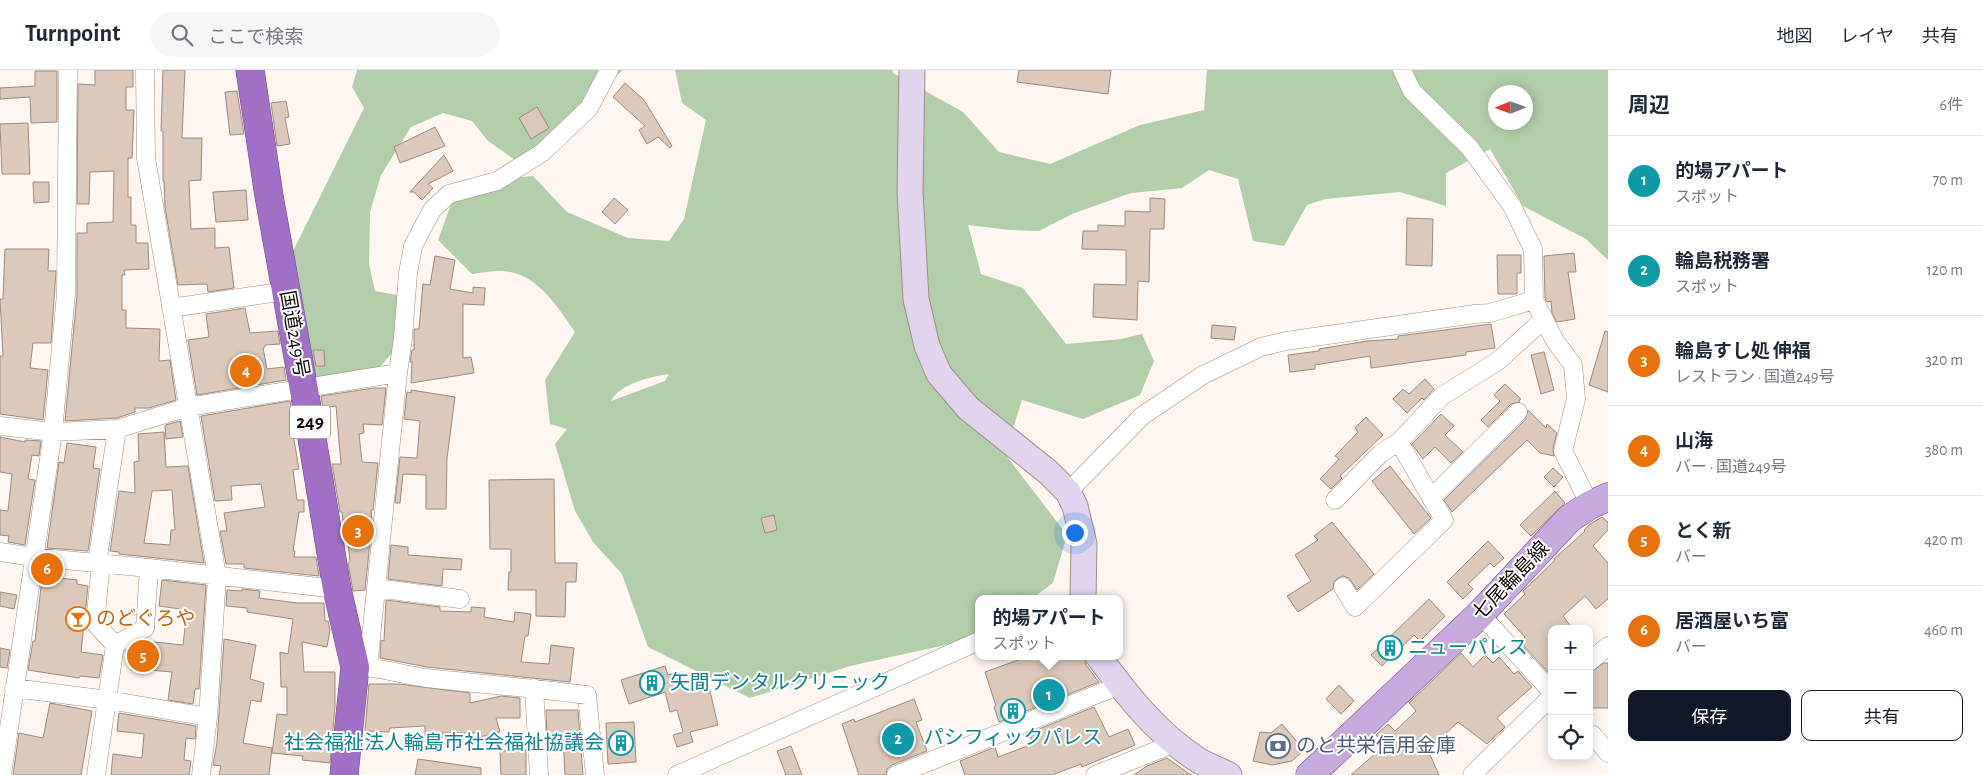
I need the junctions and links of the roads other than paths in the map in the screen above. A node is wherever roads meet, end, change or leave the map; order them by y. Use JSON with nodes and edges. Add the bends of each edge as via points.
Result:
{"nodes":[{"id":1,"x":68,"y":70,"type":"edge"},
{"id":2,"x":145,"y":70,"type":"edge"},
{"id":3,"x":250,"y":70,"type":"edge"},
{"id":4,"x":608,"y":70,"type":"edge"},
{"id":5,"x":912,"y":70,"type":"edge"},
{"id":6,"x":1402,"y":70,"type":"edge"},
{"id":7,"x":286,"y":291,"type":"junction"},
{"id":8,"x":1534,"y":300,"type":"junction"},
{"id":9,"x":171,"y":308,"type":"junction"},
{"id":10,"x":1544,"y":319,"type":"junction"},
{"id":11,"x":398,"y":373,"type":"junction"},
{"id":12,"x":304,"y":390,"type":"junction"},
{"id":13,"x":188,"y":407,"type":"junction"},
{"id":14,"x":1518,"y":412,"type":"dead end"},
{"id":15,"x":0,"y":426,"type":"edge"},
{"id":16,"x":117,"y":429,"type":"junction"},
{"id":17,"x":52,"y":432,"type":"junction"},
{"id":18,"x":1398,"y":442,"type":"junction"},
{"id":19,"x":1068,"y":492,"type":"junction"},
{"id":20,"x":1431,"y":498,"type":"junction"},
{"id":21,"x":1335,"y":500,"type":"dead end"},
{"id":22,"x":1599,"y":501,"type":"edge"},
{"id":23,"x":0,"y":552,"type":"edge"},
{"id":24,"x":34,"y":557,"type":"junction"},
{"id":25,"x":99,"y":564,"type":"junction"},
{"id":26,"x":149,"y":568,"type":"junction"},
{"id":27,"x":217,"y":576,"type":"junction"},
{"id":28,"x":1343,"y":587,"type":"dead end"},
{"id":29,"x":376,"y":588,"type":"junction"},
{"id":30,"x":337,"y":589,"type":"junction"},
{"id":31,"x":1084,"y":595,"type":"edge"},
{"id":32,"x":460,"y":599,"type":"dead end"},
{"id":33,"x":1480,"y":614,"type":"junction"},
{"id":34,"x":975,"y":643,"type":"edge"},
{"id":35,"x":116,"y":645,"type":"junction"},
{"id":36,"x":1608,"y":646,"type":"edge"},
{"id":37,"x":1593,"y":659,"type":"edge"},
{"id":38,"x":1101,"y":660,"type":"edge"},
{"id":39,"x":361,"y":667,"type":"junction"},
{"id":40,"x":1120,"y":684,"type":"junction"},
{"id":41,"x":14,"y":688,"type":"junction"},
{"id":42,"x":534,"y":688,"type":"junction"},
{"id":43,"x":1548,"y":690,"type":"edge"},
{"id":44,"x":1548,"y":698,"type":"edge"},
{"id":45,"x":108,"y":700,"type":"junction"},
{"id":46,"x":208,"y":717,"type":"junction"},
{"id":47,"x":1597,"y":736,"type":"edge"},
{"id":48,"x":1171,"y":740,"type":"junction"},
{"id":49,"x":1608,"y":753,"type":"edge"},
{"id":50,"x":681,"y":774,"type":"edge"},
{"id":51,"x":2,"y":775,"type":"edge"},
{"id":52,"x":96,"y":775,"type":"edge"},
{"id":53,"x":201,"y":775,"type":"edge"},
{"id":54,"x":344,"y":775,"type":"edge"},
{"id":55,"x":539,"y":775,"type":"edge"},
{"id":56,"x":594,"y":775,"type":"edge"},
{"id":57,"x":896,"y":775,"type":"edge"},
{"id":58,"x":1095,"y":775,"type":"edge"},
{"id":59,"x":1229,"y":775,"type":"edge"},
{"id":60,"x":1310,"y":775,"type":"edge"},
{"id":61,"x":1472,"y":775,"type":"edge"}],
"edges":[{"from":1,"to":17,"type":"street","via":[[66,294]]},
{"from":2,"to":9,"type":"street","via":[[146,158]]},
{"from":3,"to":7,"type":"highway","name":"国道249号","number":"249"},
{"from":4,"to":11,"type":"street","via":[[589,108],[544,152],[497,181],[449,194],[432,210],[413,246]]},
{"from":5,"to":19,"type":"street","via":[[910,192],[916,299],[927,346],[939,374],[968,408]]},
{"from":6,"to":8,"type":"street","via":[[1412,91],[1470,148],[1512,206],[1533,249]]},
{"from":7,"to":9,"type":"street"},
{"from":7,"to":12,"type":"highway","name":"国道249号","number":"249"},
{"from":8,"to":10,"type":"street"},
{"from":8,"to":19,"type":"street","via":[[1490,313],[1295,339],[1261,347],[1203,376],[1142,416]]},
{"from":9,"to":13,"type":"street"},
{"from":10,"to":18,"type":"street","via":[[1498,362],[1442,396]]},
{"from":10,"to":22,"type":"street","via":[[1573,365],[1576,398],[1563,451]]},
{"from":11,"to":12,"type":"street"},
{"from":11,"to":29,"type":"street"},
{"from":12,"to":13,"type":"street"},
{"from":12,"to":30,"type":"highway","name":"国道249号","number":"249"},
{"from":13,"to":16,"type":"street"},
{"from":13,"to":27,"type":"street"},
{"from":14,"to":20,"type":"street"},
{"from":15,"to":17,"type":"street"},
{"from":16,"to":17,"type":"street"},
{"from":16,"to":25,"type":"street"},
{"from":17,"to":24,"type":"street"},
{"from":18,"to":20,"type":"street"},
{"from":18,"to":21,"type":"street","via":[[1381,453]]},
{"from":19,"to":31,"type":"street","via":[[1075,506],[1084,544]]},
{"from":20,"to":28,"type":"street","via":[[1444,520],[1355,607]]},
{"from":22,"to":33,"type":"main road","name":"七尾輪島線","via":[[1569,519]]},
{"from":23,"to":24,"type":"street"},
{"from":24,"to":25,"type":"street"},
{"from":24,"to":41,"type":"street"},
{"from":25,"to":26,"type":"street"},
{"from":25,"to":35,"type":"street","via":[[95,623]]},
{"from":26,"to":27,"type":"street"},
{"from":26,"to":35,"type":"street","via":[[145,628]]},
{"from":27,"to":30,"type":"street"},
{"from":27,"to":46,"type":"street"},
{"from":29,"to":32,"type":"street"},
{"from":29,"to":39,"type":"street"},
{"from":30,"to":39,"type":"highway","name":"国道249号","number":"249"},
{"from":33,"to":43,"type":"street"},
{"from":33,"to":60,"type":"main road","name":"七尾輪島線"},
{"from":34,"to":50,"type":"street"},
{"from":35,"to":45,"type":"street"},
{"from":36,"to":37,"type":"street"},
{"from":38,"to":40,"type":"street"},
{"from":39,"to":42,"type":"street"},
{"from":39,"to":54,"type":"highway","name":"国道249号","number":"249"},
{"from":40,"to":48,"type":"street","via":[[1145,716]]},
{"from":40,"to":57,"type":"street"},
{"from":41,"to":45,"type":"street"},
{"from":41,"to":51,"type":"street"},
{"from":42,"to":55,"type":"street"},
{"from":42,"to":56,"type":"street","via":[[587,695]]},
{"from":44,"to":61,"type":"street"},
{"from":45,"to":46,"type":"street"},
{"from":45,"to":52,"type":"street"},
{"from":46,"to":53,"type":"street"},
{"from":47,"to":49,"type":"street"},
{"from":48,"to":58,"type":"street","via":[[1163,748]]},
{"from":48,"to":59,"type":"street","via":[[1199,760]]}]}
